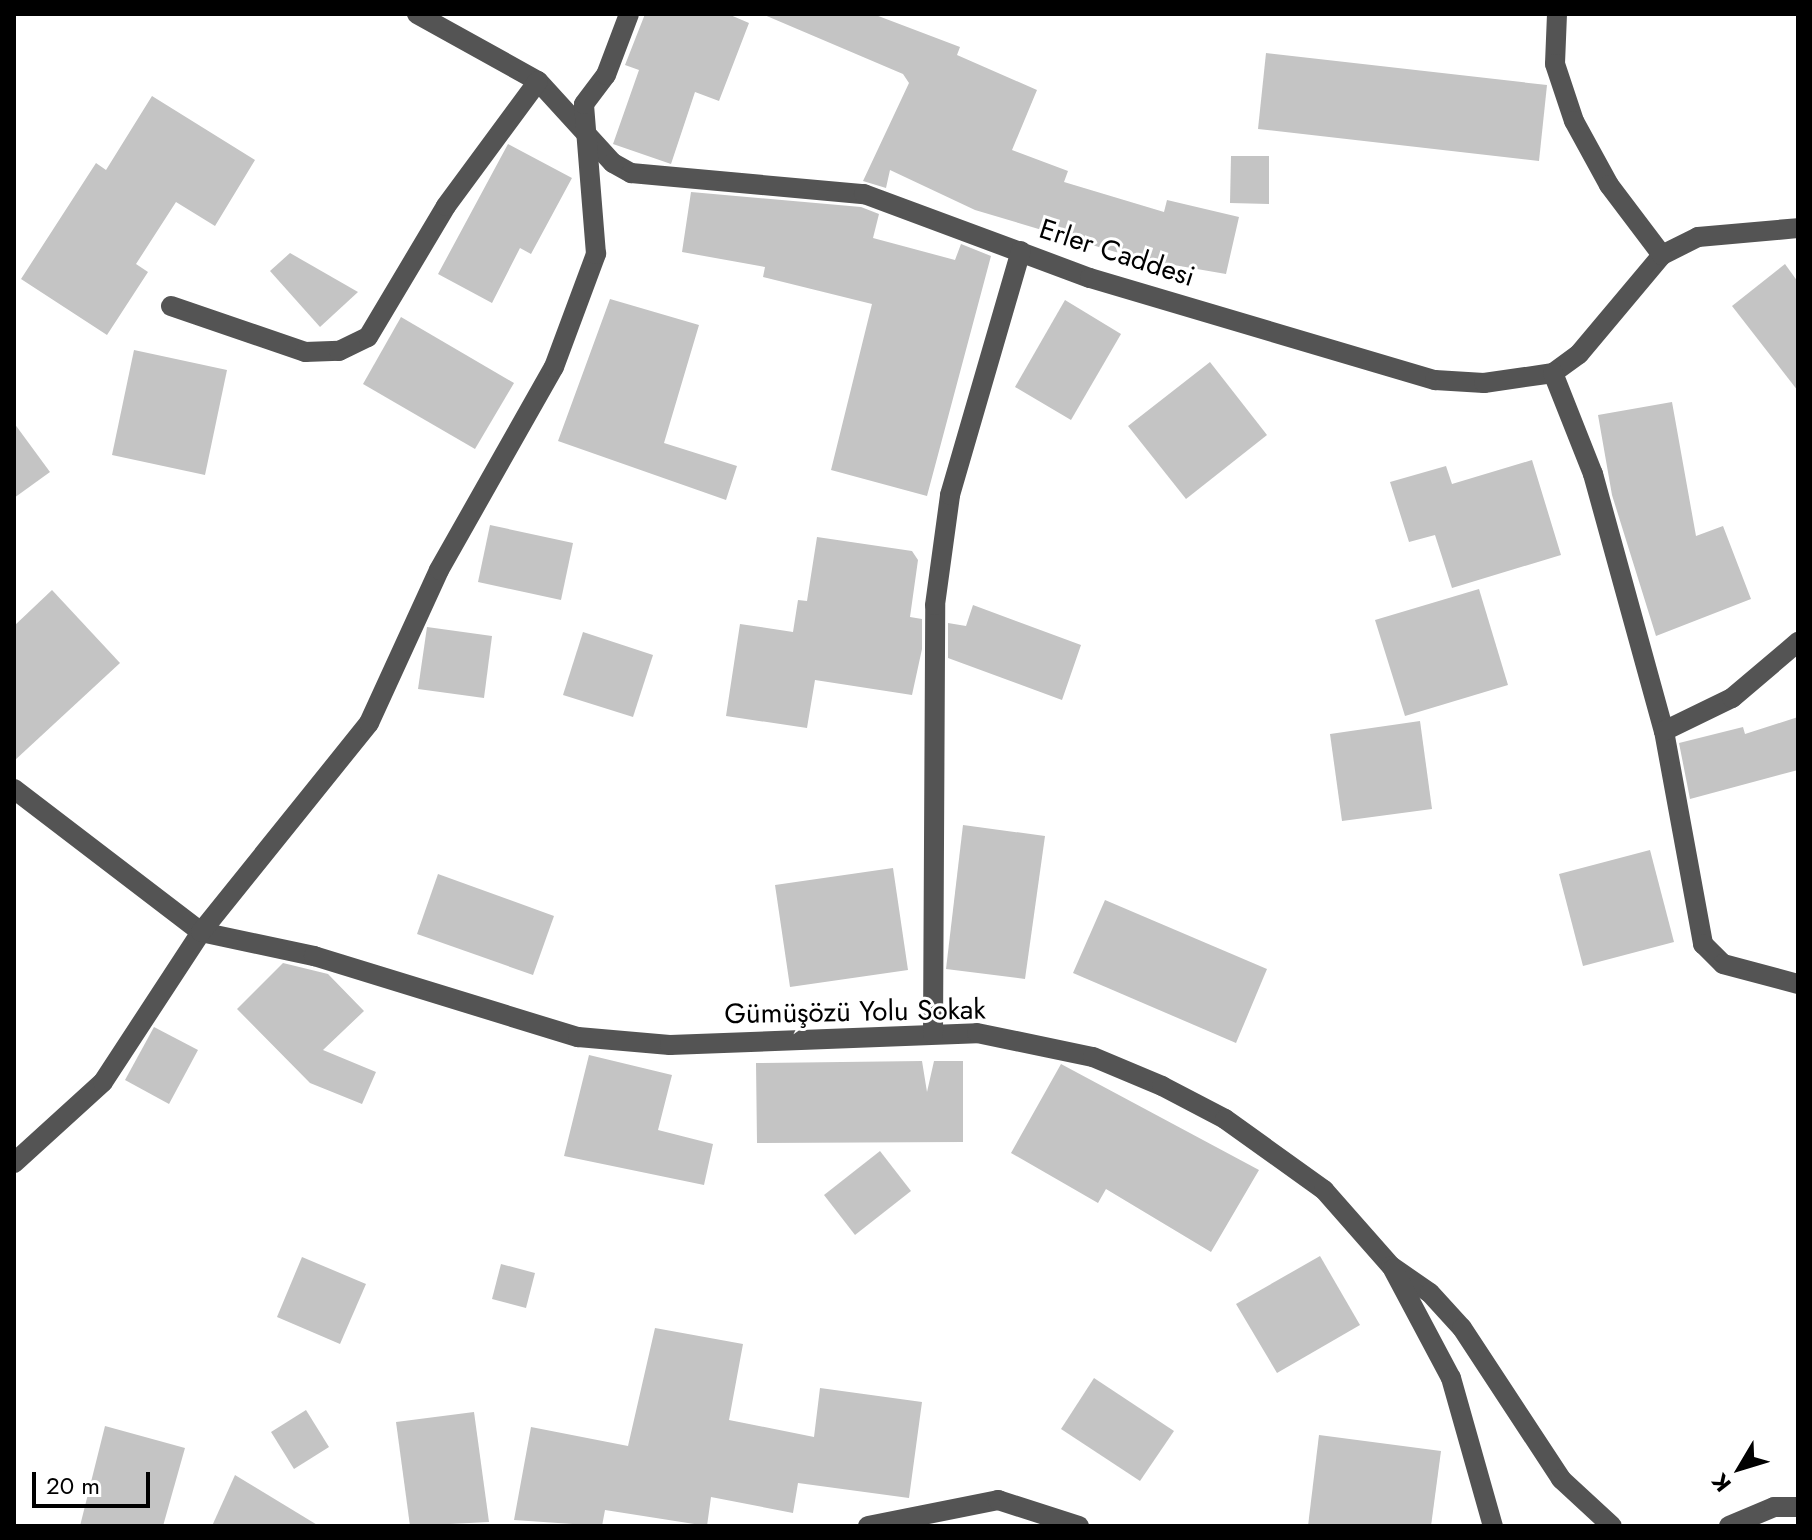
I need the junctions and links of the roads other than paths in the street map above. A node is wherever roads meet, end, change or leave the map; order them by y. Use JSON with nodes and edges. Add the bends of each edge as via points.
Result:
{"nodes":[{"id":1,"x":417,"y":14,"type":"edge"},
{"id":2,"x":629,"y":14,"type":"edge"},
{"id":3,"x":1557,"y":14,"type":"edge"},
{"id":4,"x":538,"y":81,"type":"junction"},
{"id":5,"x":584,"y":127,"type":"junction"},
{"id":6,"x":1798,"y":228,"type":"edge"},
{"id":7,"x":1021,"y":251,"type":"junction"},
{"id":8,"x":1662,"y":255,"type":"junction"},
{"id":9,"x":171,"y":306,"type":"dead end"},
{"id":10,"x":1553,"y":373,"type":"junction"},
{"id":11,"x":1798,"y":642,"type":"edge"},
{"id":12,"x":1664,"y":731,"type":"junction"},
{"id":13,"x":14,"y":789,"type":"edge"},
{"id":14,"x":201,"y":932,"type":"junction"},
{"id":15,"x":1798,"y":984,"type":"edge"},
{"id":16,"x":933,"y":1034,"type":"junction"},
{"id":17,"x":14,"y":1163,"type":"edge"},
{"id":18,"x":1391,"y":1266,"type":"junction"},
{"id":19,"x":1798,"y":1507,"type":"edge"},
{"id":20,"x":868,"y":1526,"type":"edge"},
{"id":21,"x":1079,"y":1526,"type":"edge"},
{"id":22,"x":1493,"y":1526,"type":"edge"},
{"id":23,"x":1612,"y":1526,"type":"edge"},
{"id":24,"x":1729,"y":1526,"type":"edge"}],
"edges":[{"from":1,"to":4,"type":"street","name":"Erler Caddesi"},
{"from":2,"to":5,"type":"street","via":[[606,75],[584,104]]},
{"from":3,"to":8,"type":"street","via":[[1555,64],[1574,121],[1609,185]]},
{"from":4,"to":5,"type":"street","name":"Erler Caddesi"},
{"from":4,"to":9,"type":"street","via":[[446,206],[368,337],[339,351],[305,352]]},
{"from":5,"to":7,"type":"street","name":"Erler Caddesi","via":[[631,173],[864,194]]},
{"from":5,"to":14,"type":"street","via":[[596,254],[554,367],[439,570],[369,723]]},
{"from":6,"to":8,"type":"street","via":[[1698,237]]},
{"from":7,"to":10,"type":"street","name":"Erler Caddesi","via":[[1388,372],[1484,383]]},
{"from":7,"to":16,"type":"street","via":[[950,495],[935,605]]},
{"from":8,"to":10,"type":"street","via":[[1579,354]]},
{"from":10,"to":12,"type":"street","via":[[1593,474]]},
{"from":11,"to":12,"type":"street","via":[[1732,698]]},
{"from":12,"to":15,"type":"street","via":[[1703,944],[1723,964]]},
{"from":13,"to":14,"type":"street","name":"Gümüşözü Yolu Sokak"},
{"from":14,"to":16,"type":"street","name":"Gümüşözü Yolu Sokak","via":[[314,956],[578,1037],[670,1045]]},
{"from":14,"to":17,"type":"street","via":[[103,1082]]},
{"from":16,"to":18,"type":"street","name":"Gümüşözü Yolu Sokak","via":[[1025,1041],[1093,1057],[1162,1086],[1225,1119],[1324,1190]]},
{"from":18,"to":22,"type":"street","via":[[1451,1378]]},
{"from":18,"to":23,"type":"street","name":"Gümüşözü Yolu Sokak","via":[[1462,1328],[1561,1479]]},
{"from":19,"to":24,"type":"street","via":[[1774,1507]]},
{"from":20,"to":21,"type":"street","via":[[998,1500]]}]}
